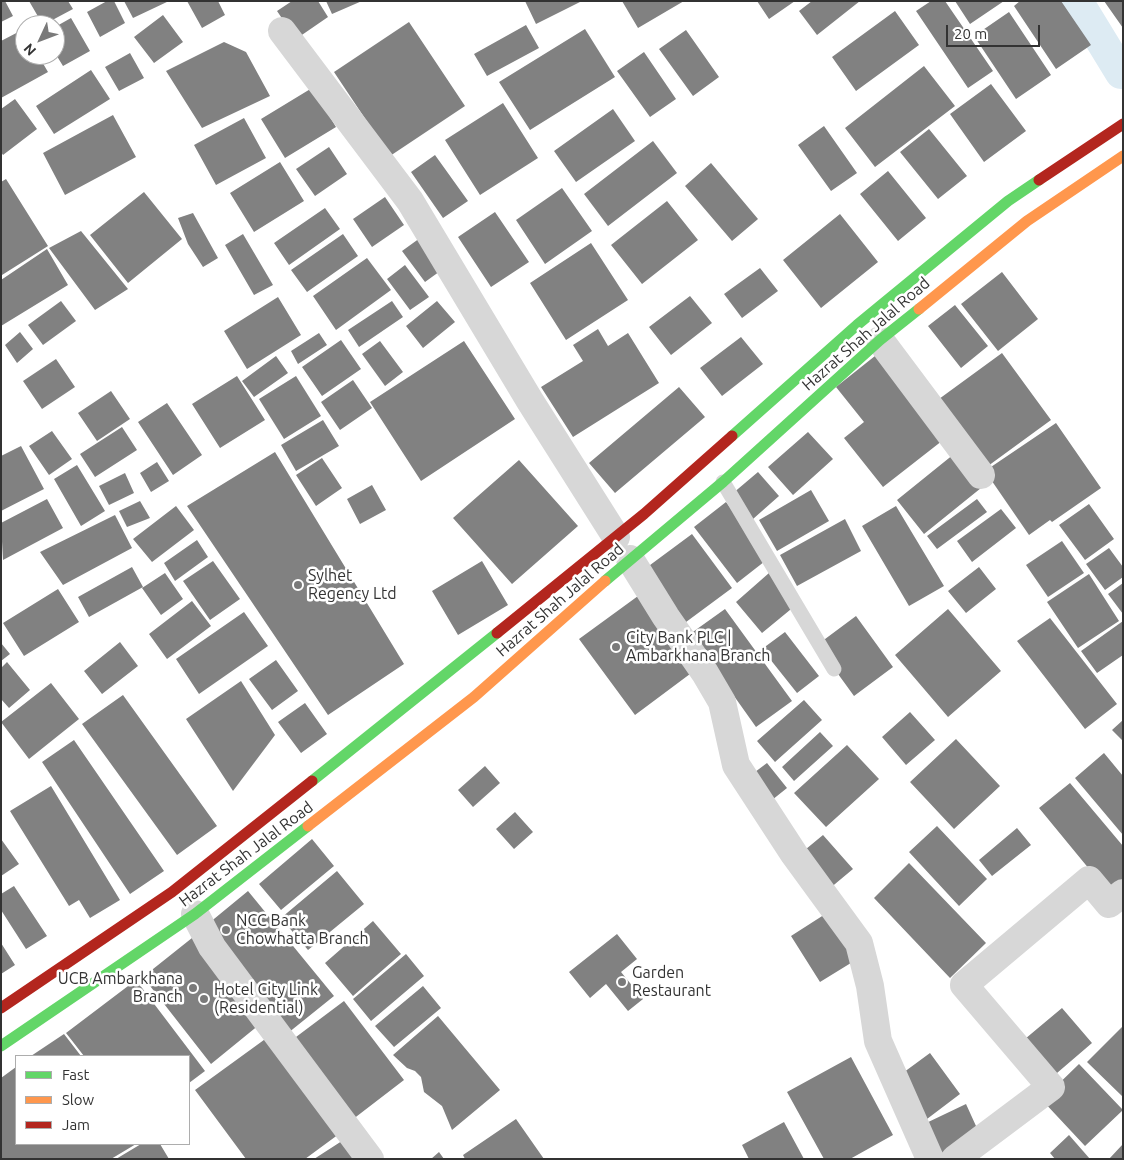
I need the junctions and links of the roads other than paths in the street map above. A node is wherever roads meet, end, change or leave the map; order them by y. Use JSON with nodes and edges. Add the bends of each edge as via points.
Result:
{"nodes":[{"id":1,"x":282,"y":31,"type":"dead end"},
{"id":2,"x":1123,"y":124,"type":"edge"},
{"id":3,"x":1123,"y":156,"type":"edge"},
{"id":4,"x":880,"y":340,"type":"junction"},
{"id":5,"x":981,"y":475,"type":"dead end"},
{"id":6,"x":723,"y":482,"type":"junction"},
{"id":7,"x":623,"y":548,"type":"junction"},
{"id":8,"x":834,"y":669,"type":"dead end"},
{"id":9,"x":1123,"y":893,"type":"edge"},
{"id":10,"x":195,"y":914,"type":"junction"},
{"id":11,"x":1,"y":1008,"type":"edge"},
{"id":12,"x":1,"y":1046,"type":"edge"},
{"id":13,"x":370,"y":1159,"type":"edge"},
{"id":14,"x":930,"y":1159,"type":"edge"},
{"id":15,"x":955,"y":1159,"type":"edge"}],
"edges":[{"from":1,"to":7,"type":"street","via":[[410,201]]},
{"from":2,"to":7,"type":"main road","name":"Hazrat Shah Jalal Road","via":[[1008,202],[858,325]]},
{"from":3,"to":4,"type":"main road","name":"Hazrat Shah Jalal Road","via":[[1027,221]]},
{"from":4,"to":5,"type":"street"},
{"from":4,"to":6,"type":"main road","name":"Hazrat Shah Jalal Road"},
{"from":6,"to":7,"type":"main road","name":"Hazrat Shah Jalal Road"},
{"from":6,"to":8,"type":"lane"},
{"from":7,"to":10,"type":"main road","name":"Hazrat Shah Jalal Road","via":[[474,697]]},
{"from":7,"to":11,"type":"main road","name":"Hazrat Shah Jalal Road","via":[[179,886]]},
{"from":7,"to":14,"type":"street","via":[[722,702],[736,766],[859,944],[870,986],[878,1041]]},
{"from":9,"to":15,"type":"street","via":[[1109,904],[1089,880],[964,984],[1051,1087]]},
{"from":10,"to":12,"type":"main road","name":"Hazrat Shah Jalal Road"},
{"from":10,"to":13,"type":"street","via":[[212,948]]}]}
